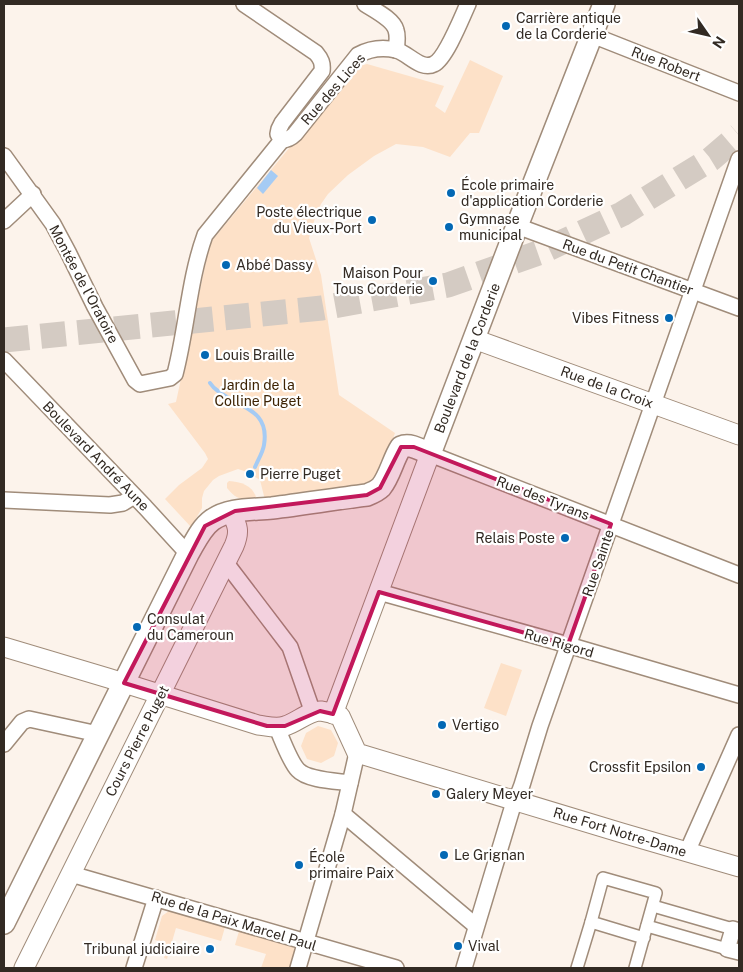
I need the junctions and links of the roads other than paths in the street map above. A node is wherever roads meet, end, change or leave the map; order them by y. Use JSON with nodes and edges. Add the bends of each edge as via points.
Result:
{"nodes":[{"id":1,"x":244,"y":4,"type":"edge"},
{"id":2,"x":365,"y":4,"type":"edge"},
{"id":3,"x":468,"y":4,"type":"edge"},
{"id":4,"x":604,"y":4,"type":"edge"},
{"id":5,"x":592,"y":35,"type":"junction"},
{"id":6,"x":396,"y":50,"type":"junction"},
{"id":7,"x":739,"y":93,"type":"edge"},
{"id":8,"x":282,"y":140,"type":"junction"},
{"id":9,"x":4,"y":156,"type":"edge"},
{"id":10,"x":739,"y":159,"type":"edge"},
{"id":11,"x":32,"y":194,"type":"junction"},
{"id":12,"x":4,"y":221,"type":"edge"},
{"id":13,"x":517,"y":226,"type":"junction"},
{"id":14,"x":693,"y":291,"type":"junction"},
{"id":15,"x":739,"y":308,"type":"edge"},
{"id":16,"x":474,"y":339,"type":"junction"},
{"id":17,"x":4,"y":360,"type":"edge"},
{"id":18,"x":653,"y":404,"type":"junction"},
{"id":19,"x":739,"y":435,"type":"edge"},
{"id":20,"x":430,"y":454,"type":"junction"},
{"id":21,"x":134,"y":496,"type":"junction"},
{"id":22,"x":4,"y":500,"type":"edge"},
{"id":23,"x":231,"y":512,"type":"junction"},
{"id":24,"x":611,"y":524,"type":"junction"},
{"id":25,"x":188,"y":554,"type":"junction"},
{"id":26,"x":226,"y":563,"type":"junction"},
{"id":27,"x":739,"y":575,"type":"edge"},
{"id":28,"x":379,"y":592,"type":"junction"},
{"id":29,"x":568,"y":646,"type":"junction"},
{"id":30,"x":4,"y":647,"type":"edge"},
{"id":31,"x":124,"y":683,"type":"junction"},
{"id":32,"x":161,"y":695,"type":"junction"},
{"id":33,"x":739,"y":695,"type":"edge"},
{"id":34,"x":312,"y":713,"type":"junction"},
{"id":35,"x":333,"y":714,"type":"junction"},
{"id":36,"x":277,"y":728,"type":"junction"},
{"id":37,"x":98,"y":734,"type":"junction"},
{"id":38,"x":739,"y":735,"type":"edge"},
{"id":39,"x":4,"y":744,"type":"edge"},
{"id":40,"x":357,"y":753,"type":"junction"},
{"id":41,"x":350,"y":783,"type":"junction"},
{"id":42,"x":516,"y":801,"type":"junction"},
{"id":43,"x":343,"y":814,"type":"junction"},
{"id":44,"x":687,"y":852,"type":"junction"},
{"id":45,"x":739,"y":867,"type":"edge"},
{"id":46,"x":72,"y":874,"type":"junction"},
{"id":47,"x":156,"y":898,"type":"junction"},
{"id":48,"x":653,"y":906,"type":"junction"},
{"id":49,"x":591,"y":922,"type":"junction"},
{"id":50,"x":4,"y":923,"type":"edge"},
{"id":51,"x":476,"y":926,"type":"junction"},
{"id":52,"x":736,"y":930,"type":"edge"},
{"id":53,"x":646,"y":932,"type":"junction"},
{"id":54,"x":305,"y":942,"type":"junction"},
{"id":55,"x":733,"y":950,"type":"edge"},
{"id":56,"x":24,"y":968,"type":"edge"},
{"id":57,"x":134,"y":968,"type":"edge"},
{"id":58,"x":298,"y":968,"type":"edge"},
{"id":59,"x":396,"y":968,"type":"edge"},
{"id":60,"x":464,"y":968,"type":"edge"},
{"id":61,"x":577,"y":968,"type":"edge"},
{"id":62,"x":635,"y":968,"type":"edge"}],
"edges":[{"from":1,"to":8,"type":"street","via":[[316,53],[323,65],[319,76],[279,128]]},
{"from":2,"to":6,"type":"street","via":[[396,28]]},
{"from":3,"to":6,"type":"street","name":"Rue des Lices","via":[[444,54],[435,64],[423,65]]},
{"from":4,"to":5,"type":"main road","name":"Boulevard de la Corderie"},
{"from":5,"to":7,"type":"street","name":"Rue Robert"},
{"from":5,"to":13,"type":"main road","name":"Boulevard de la Corderie"},
{"from":6,"to":8,"type":"street","name":"Rue des Lices","via":[[367,50],[358,55],[295,134]]},
{"from":8,"to":11,"type":"street","name":"Montée de l'Oratoire","via":[[205,235],[175,374],[170,378],[140,384],[135,380],[54,224]]},
{"from":9,"to":11,"type":"street","name":"Montée de l'Oratoire"},
{"from":10,"to":14,"type":"street","name":"Rue Sainte"},
{"from":11,"to":12,"type":"street"},
{"from":13,"to":14,"type":"street","name":"Rue du Petit Chantier"},
{"from":13,"to":16,"type":"main road","name":"Boulevard de la Corderie"},
{"from":14,"to":15,"type":"street","name":"Rue du Petit Chantier"},
{"from":14,"to":18,"type":"street","name":"Rue Sainte"},
{"from":16,"to":18,"type":"street","name":"Rue de la Croix"},
{"from":16,"to":20,"type":"main road","name":"Boulevard de la Corderie"},
{"from":17,"to":21,"type":"street","name":"Boulevard André Aune"},
{"from":18,"to":19,"type":"street","name":"Rue de la Croix"},
{"from":18,"to":24,"type":"street","name":"Rue Sainte"},
{"from":20,"to":23,"type":"main road","via":[[403,445],[380,488],[367,495]]},
{"from":20,"to":24,"type":"street","name":"Rue des Tyrans"},
{"from":20,"to":28,"type":"street","name":"Boulevard de la Corderie"},
{"from":21,"to":22,"type":"street","via":[[123,503],[110,505]]},
{"from":21,"to":25,"type":"street","name":"Boulevard André Aune"},
{"from":23,"to":25,"type":"main road","via":[[205,526]]},
{"from":23,"to":26,"type":"street","name":"Cours Pierre Puget","via":[[238,531]]},
{"from":24,"to":27,"type":"street","name":"Rue des Tyrans"},
{"from":24,"to":29,"type":"street","name":"Rue Sainte"},
{"from":25,"to":31,"type":"main road"},
{"from":26,"to":32,"type":"street","name":"Cours Pierre Puget"},
{"from":26,"to":34,"type":"street","via":[[290,648]]},
{"from":28,"to":29,"type":"street","name":"Rue Rigord"},
{"from":28,"to":35,"type":"street","name":"Boulevard de la Corderie"},
{"from":29,"to":33,"type":"street","name":"Rue Rigord"},
{"from":29,"to":42,"type":"street","name":"Rue Sainte"},
{"from":30,"to":31,"type":"street"},
{"from":31,"to":32,"type":"street"},
{"from":31,"to":37,"type":"main road"},
{"from":32,"to":36,"type":"street"},
{"from":32,"to":46,"type":"street","name":"Cours Pierre Puget"},
{"from":34,"to":35,"type":"street"},
{"from":34,"to":36,"type":"street"},
{"from":35,"to":40,"type":"street","via":[[340,716]]},
{"from":36,"to":41,"type":"street","via":[[299,772]]},
{"from":37,"to":39,"type":"street","via":[[29,719],[22,722]]},
{"from":37,"to":50,"type":"main road"},
{"from":38,"to":44,"type":"street"},
{"from":40,"to":41,"type":"street"},
{"from":40,"to":42,"type":"street","name":"Rue Fort Notre-Dame"},
{"from":41,"to":43,"type":"street"},
{"from":42,"to":44,"type":"street","name":"Rue Fort Notre-Dame"},
{"from":42,"to":51,"type":"street","name":"Rue Sainte"},
{"from":43,"to":51,"type":"street"},
{"from":43,"to":54,"type":"street"},
{"from":44,"to":45,"type":"street","name":"Rue Fort Notre-Dame"},
{"from":46,"to":47,"type":"street","name":"Rue de la Paix Marcel Paul"},
{"from":46,"to":56,"type":"street","name":"Cours Pierre Puget"},
{"from":47,"to":54,"type":"street","name":"Rue de la Paix Marcel Paul"},
{"from":47,"to":57,"type":"street"},
{"from":48,"to":49,"type":"street","via":[[656,893],[603,878]]},
{"from":48,"to":52,"type":"street"},
{"from":48,"to":53,"type":"street"},
{"from":49,"to":53,"type":"street"},
{"from":49,"to":61,"type":"street"},
{"from":51,"to":60,"type":"street","name":"Rue Sainte"},
{"from":52,"to":55,"type":"street"},
{"from":53,"to":55,"type":"street"},
{"from":53,"to":62,"type":"street"},
{"from":54,"to":58,"type":"street"},
{"from":54,"to":59,"type":"street","name":"Rue de la Paix Marcel Paul"}]}
